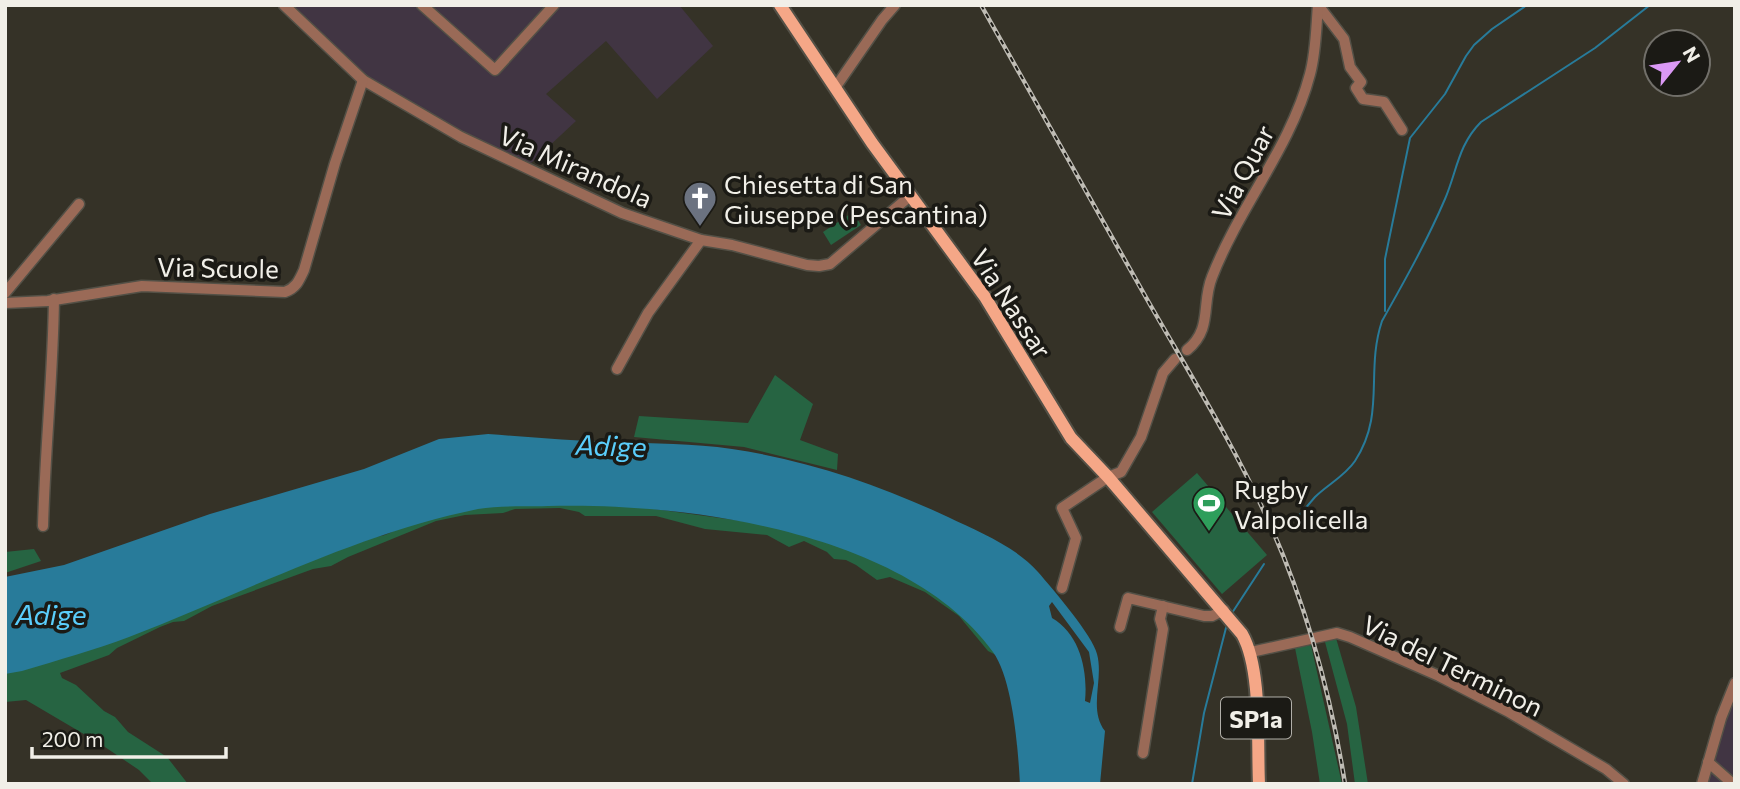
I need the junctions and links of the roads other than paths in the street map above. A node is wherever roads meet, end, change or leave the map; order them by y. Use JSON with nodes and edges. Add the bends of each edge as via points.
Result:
{"nodes":[{"id":1,"x":284,"y":5,"type":"edge"},
{"id":2,"x":422,"y":5,"type":"edge"},
{"id":3,"x":554,"y":5,"type":"edge"},
{"id":4,"x":780,"y":5,"type":"edge"},
{"id":5,"x":895,"y":5,"type":"edge"},
{"id":6,"x":1318,"y":5,"type":"edge"},
{"id":7,"x":363,"y":80,"type":"junction"},
{"id":8,"x":835,"y":88,"type":"junction"},
{"id":9,"x":1402,"y":130,"type":"dead end"},
{"id":10,"x":910,"y":196,"type":"junction"},
{"id":11,"x":79,"y":204,"type":"dead end"},
{"id":12,"x":701,"y":240,"type":"junction"},
{"id":13,"x":5,"y":293,"type":"edge"},
{"id":14,"x":54,"y":299,"type":"junction"},
{"id":15,"x":5,"y":303,"type":"edge"},
{"id":16,"x":1187,"y":351,"type":"dead end"},
{"id":17,"x":1174,"y":359,"type":"dead end"},
{"id":18,"x":617,"y":369,"type":"dead end"},
{"id":19,"x":1108,"y":477,"type":"junction"},
{"id":20,"x":43,"y":526,"type":"dead end"},
{"id":21,"x":1062,"y":588,"type":"dead end"},
{"id":22,"x":1163,"y":606,"type":"junction"},
{"id":23,"x":1226,"y":612,"type":"junction"},
{"id":24,"x":1120,"y":627,"type":"dead end"},
{"id":25,"x":1251,"y":652,"type":"junction"},
{"id":26,"x":1735,"y":684,"type":"edge"},
{"id":27,"x":1143,"y":753,"type":"dead end"},
{"id":28,"x":1708,"y":762,"type":"junction"},
{"id":29,"x":1259,"y":784,"type":"edge"},
{"id":30,"x":1624,"y":784,"type":"edge"},
{"id":31,"x":1702,"y":784,"type":"edge"},
{"id":32,"x":1733,"y":784,"type":"edge"}],
"edges":[{"from":1,"to":7,"type":"street","name":"Via Mirandola"},
{"from":2,"to":3,"type":"street","via":[[495,70]]},
{"from":4,"to":8,"type":"main road","name":"Via Nassar","number":"SP1a"},
{"from":5,"to":8,"type":"street"},
{"from":6,"to":9,"type":"street","via":[[1344,39],[1363,99],[1384,103]]},
{"from":6,"to":16,"type":"street","name":"Via Quar","via":[[1314,55],[1302,99],[1211,278],[1202,334]]},
{"from":7,"to":12,"type":"street","name":"Via Mirandola","via":[[461,137],[622,213]]},
{"from":7,"to":14,"type":"street","name":"Via Scuole","via":[[304,270],[292,289],[142,286]]},
{"from":8,"to":10,"type":"main road","name":"Via Nassar","number":"SP1a"},
{"from":10,"to":12,"type":"street","name":"Via Mirandola","via":[[830,264],[807,265]]},
{"from":10,"to":19,"type":"main road","name":"Via Nassar","number":"SP1a","via":[[985,297],[1071,438]]},
{"from":11,"to":13,"type":"street"},
{"from":12,"to":18,"type":"street","via":[[648,313]]},
{"from":14,"to":15,"type":"street","name":"Via Scuole"},
{"from":14,"to":20,"type":"street"},
{"from":17,"to":19,"type":"street","via":[[1163,373],[1135,449],[1122,472]]},
{"from":19,"to":21,"type":"street","via":[[1062,508],[1076,538]]},
{"from":19,"to":23,"type":"main road","name":"Via Nassar","number":"SP1a"},
{"from":22,"to":23,"type":"street","via":[[1204,616]]},
{"from":22,"to":24,"type":"street","via":[[1128,598]]},
{"from":22,"to":27,"type":"street"},
{"from":23,"to":25,"type":"main road","name":"Via Nassar","number":"SP1a"},
{"from":25,"to":29,"type":"main road","name":"Via Nassar","number":"SP1a"},
{"from":25,"to":30,"type":"street","name":"Via del Terminon","via":[[1337,633],[1350,636],[1507,711]]},
{"from":26,"to":28,"type":"street"},
{"from":28,"to":31,"type":"street"},
{"from":28,"to":32,"type":"street"}]}
